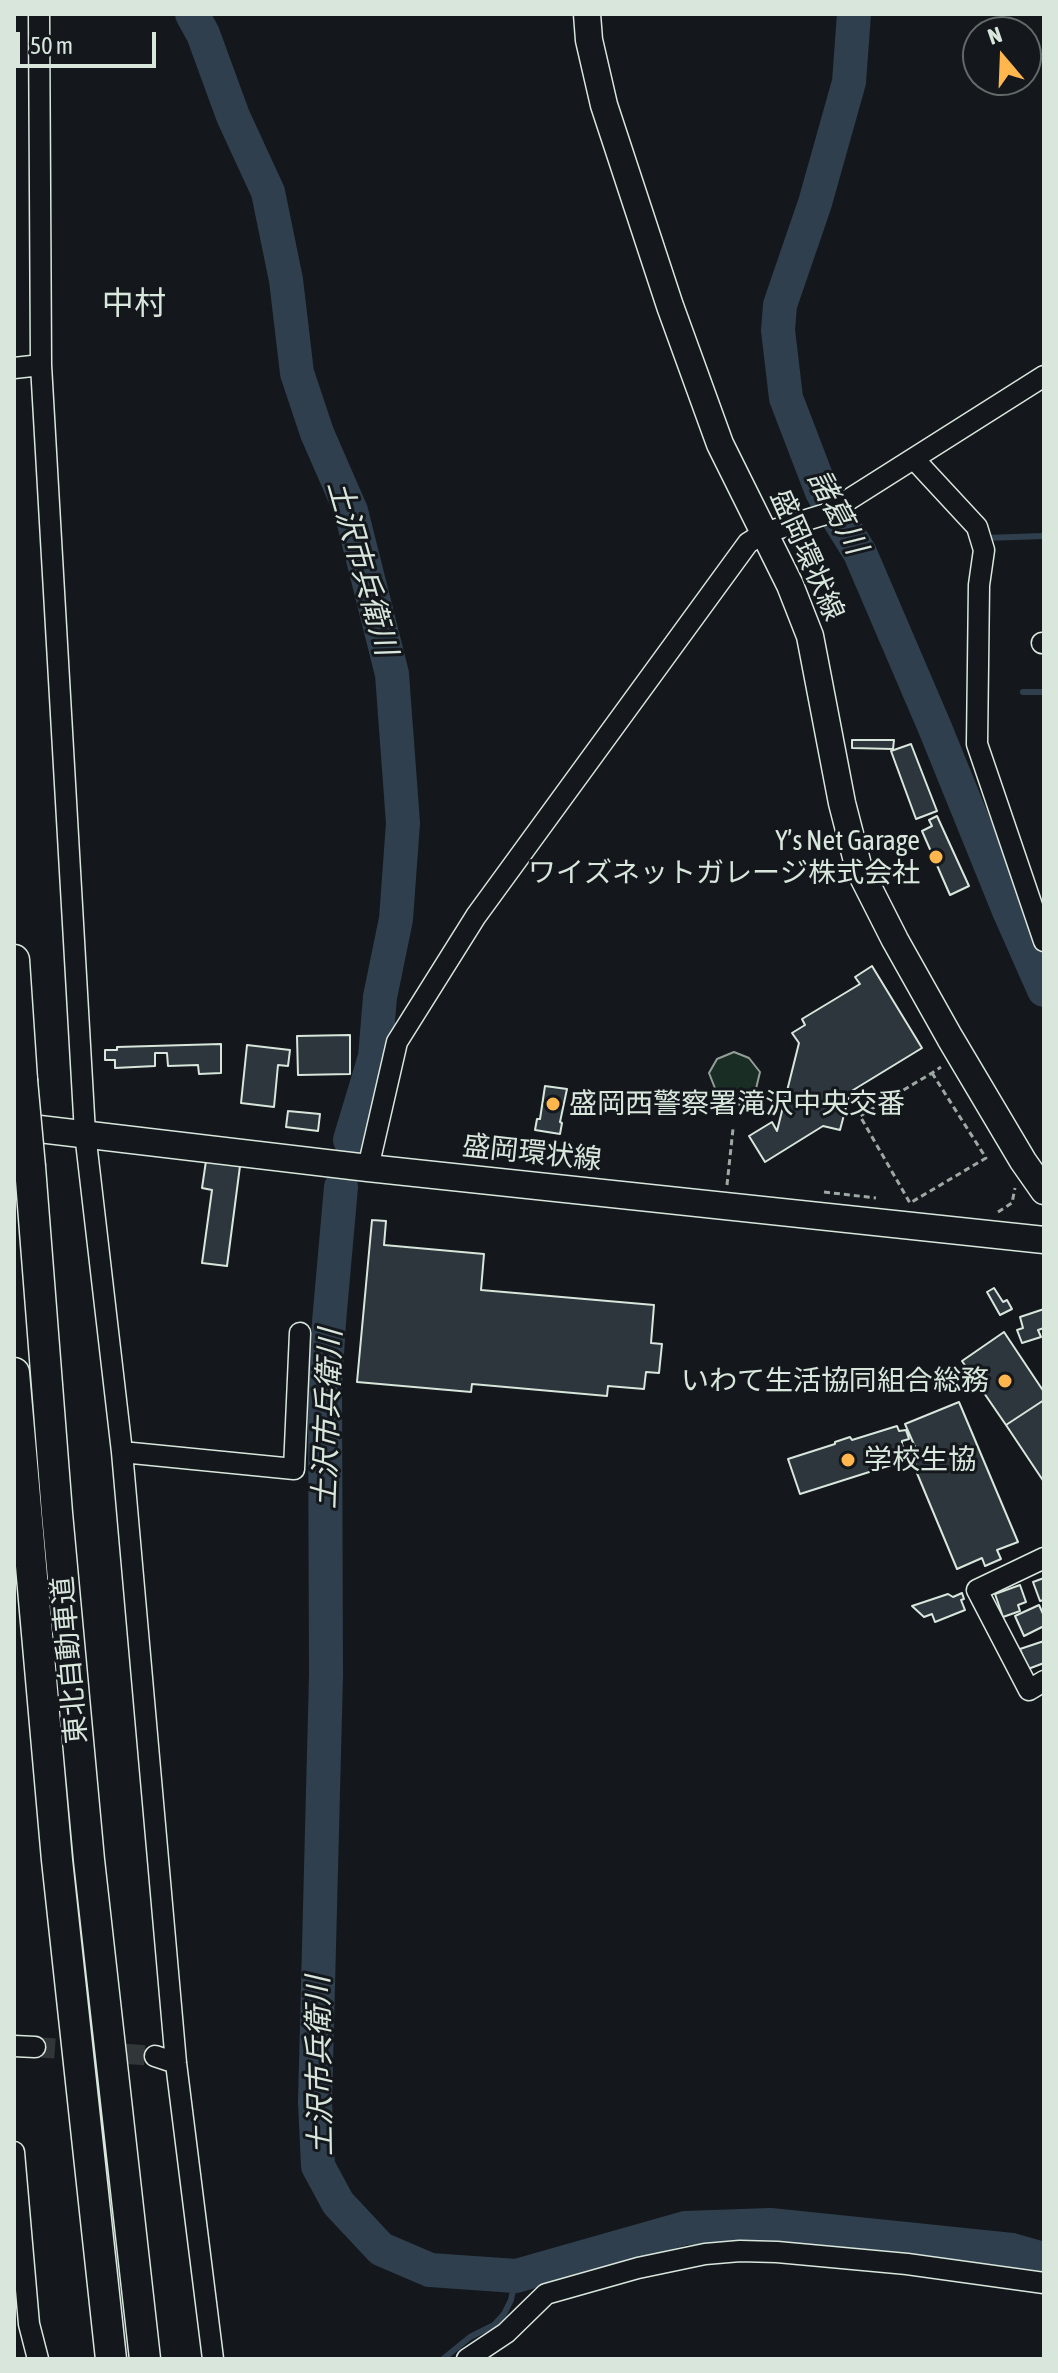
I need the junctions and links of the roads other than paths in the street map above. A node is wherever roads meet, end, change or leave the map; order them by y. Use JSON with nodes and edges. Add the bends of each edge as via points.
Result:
{"nodes":[{"id":1,"x":39,"y":14,"type":"edge"},
{"id":2,"x":587,"y":14,"type":"edge"},
{"id":3,"x":41,"y":365,"type":"junction"},
{"id":4,"x":14,"y":368,"type":"edge"},
{"id":5,"x":1044,"y":376,"type":"edge"},
{"id":6,"x":914,"y":459,"type":"junction"},
{"id":7,"x":764,"y":533,"type":"junction"},
{"id":8,"x":1044,"y":941,"type":"edge"},
{"id":9,"x":14,"y":960,"type":"edge"},
{"id":10,"x":14,"y":1126,"type":"edge"},
{"id":11,"x":85,"y":1133,"type":"junction"},
{"id":12,"x":368,"y":1168,"type":"junction"},
{"id":13,"x":1044,"y":1191,"type":"edge"},
{"id":14,"x":1044,"y":1240,"type":"edge"},
{"id":15,"x":300,"y":1333,"type":"dead end"},
{"id":16,"x":14,"y":1373,"type":"edge"},
{"id":17,"x":122,"y":1452,"type":"junction"},
{"id":18,"x":1044,"y":1558,"type":"edge"},
{"id":19,"x":1044,"y":1681,"type":"edge"},
{"id":20,"x":14,"y":2046,"type":"edge"},
{"id":21,"x":35,"y":2047,"type":"tunnel mouth"},
{"id":22,"x":155,"y":2056,"type":"tunnel mouth"},
{"id":23,"x":176,"y":2063,"type":"junction"},
{"id":24,"x":14,"y":2152,"type":"edge"},
{"id":25,"x":1044,"y":2283,"type":"edge"},
{"id":26,"x":38,"y":2359,"type":"edge"},
{"id":27,"x":111,"y":2359,"type":"edge"},
{"id":28,"x":145,"y":2359,"type":"edge"},
{"id":29,"x":213,"y":2359,"type":"edge"},
{"id":30,"x":467,"y":2359,"type":"edge"}],
"edges":[{"from":1,"to":3,"type":"street"},
{"from":2,"to":7,"type":"main road","name":"盛岡環状線","via":[[604,105],[670,306],[720,444]]},
{"from":3,"to":4,"type":"street"},
{"from":3,"to":11,"type":"street"},
{"from":5,"to":6,"type":"street"},
{"from":6,"to":7,"type":"street","via":[[826,514]]},
{"from":6,"to":8,"type":"street","via":[[977,527],[984,550],[977,744]]},
{"from":7,"to":12,"type":"street","via":[[748,543],[476,916],[397,1042]]},
{"from":7,"to":13,"type":"main road","name":"盛岡環状線","via":[[810,636],[859,869],[950,1038]]},
{"from":9,"to":28,"type":"highway","name":"東北自動車道","bridge":true,"via":[[89,1860]]},
{"from":10,"to":11,"type":"main road","name":"盛岡環状線"},
{"from":11,"to":12,"type":"main road","name":"盛岡環状線"},
{"from":11,"to":17,"type":"street"},
{"from":12,"to":14,"type":"main road","name":"盛岡環状線"},
{"from":15,"to":17,"type":"street","via":[[294,1469]]},
{"from":16,"to":27,"type":"highway","name":"東北自動車道","via":[[57,1860]]},
{"from":17,"to":23,"type":"street"},
{"from":18,"to":19,"type":"street","via":[[977,1590],[1029,1690]]},
{"from":20,"to":21,"type":"street"},
{"from":22,"to":23,"type":"street"},
{"from":23,"to":29,"type":"street"},
{"from":24,"to":26,"type":"street","via":[[29,2324]]},
{"from":25,"to":30,"type":"street","via":[[792,2253],[705,2254],[546,2294],[506,2333]]}]}
